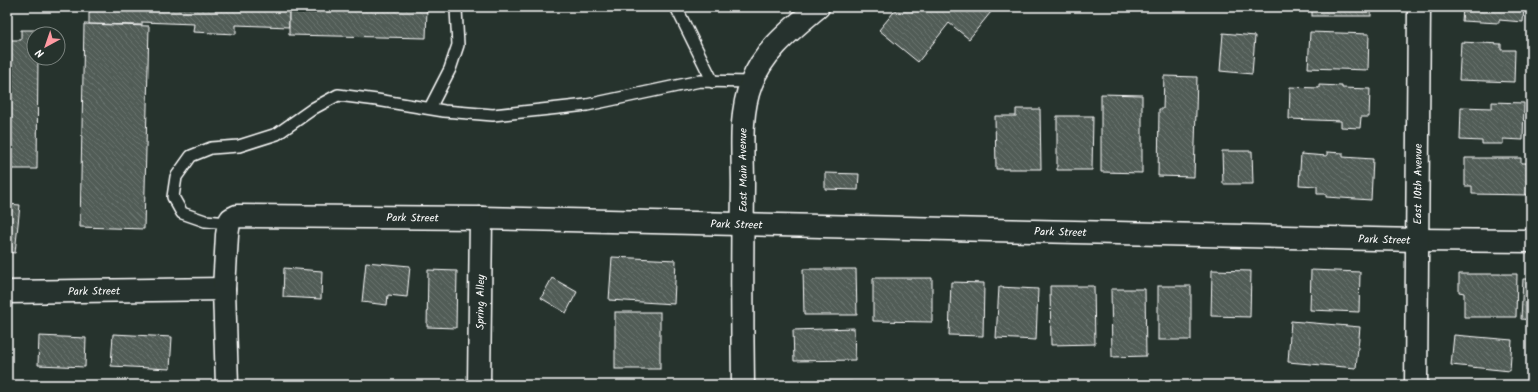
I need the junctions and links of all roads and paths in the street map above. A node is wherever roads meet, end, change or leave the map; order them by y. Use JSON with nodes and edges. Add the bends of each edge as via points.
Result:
{"nodes":[{"id":1,"x":676,"y":7,"type":"edge"},
{"id":2,"x":818,"y":7,"type":"edge"},
{"id":3,"x":1419,"y":7,"type":"edge"},
{"id":4,"x":456,"y":9,"type":"dead end"},
{"id":5,"x":713,"y":82,"type":"junction"},
{"id":6,"x":751,"y":82,"type":"junction"},
{"id":7,"x":430,"y":108,"type":"junction"},
{"id":8,"x":481,"y":218,"type":"junction"},
{"id":9,"x":229,"y":223,"type":"junction"},
{"id":10,"x":742,"y":225,"type":"junction"},
{"id":11,"x":1417,"y":240,"type":"junction"},
{"id":12,"x":1531,"y":241,"type":"edge"},
{"id":13,"x":224,"y":289,"type":"junction"},
{"id":14,"x":7,"y":292,"type":"edge"},
{"id":15,"x":227,"y":385,"type":"edge"},
{"id":16,"x":479,"y":385,"type":"edge"},
{"id":17,"x":743,"y":385,"type":"edge"},
{"id":18,"x":1416,"y":385,"type":"edge"}],
"edges":[{"from":1,"to":5,"type":"lane"},
{"from":2,"to":6,"type":"street","name":"East Main Avenue","via":[[770,51]]},
{"from":3,"to":11,"type":"street","name":"East 10th Avenue"},
{"from":4,"to":7,"type":"lane","via":[[458,45],[450,69]]},
{"from":5,"to":6,"type":"lane"},
{"from":5,"to":7,"type":"lane","via":[[700,81],[587,105],[493,116]]},
{"from":6,"to":10,"type":"street","name":"East Main Avenue","via":[[744,125]]},
{"from":7,"to":9,"type":"lane","via":[[338,95],[277,134],[239,146],[211,148],[191,156],[176,177],[173,197],[182,213],[205,221]]},
{"from":8,"to":9,"type":"street","name":"Park Street","via":[[242,216],[232,218]]},
{"from":8,"to":10,"type":"street","name":"Park Street"},
{"from":8,"to":16,"type":"street","name":"Spring Alley"},
{"from":9,"to":13,"type":"street"},
{"from":10,"to":11,"type":"street","name":"Park Street"},
{"from":10,"to":17,"type":"street","name":"East Main Avenue"},
{"from":11,"to":12,"type":"street","name":"Park Street"},
{"from":11,"to":18,"type":"street","name":"East 10th Avenue"},
{"from":13,"to":14,"type":"street","name":"Park Street"},
{"from":13,"to":15,"type":"street"}]}
